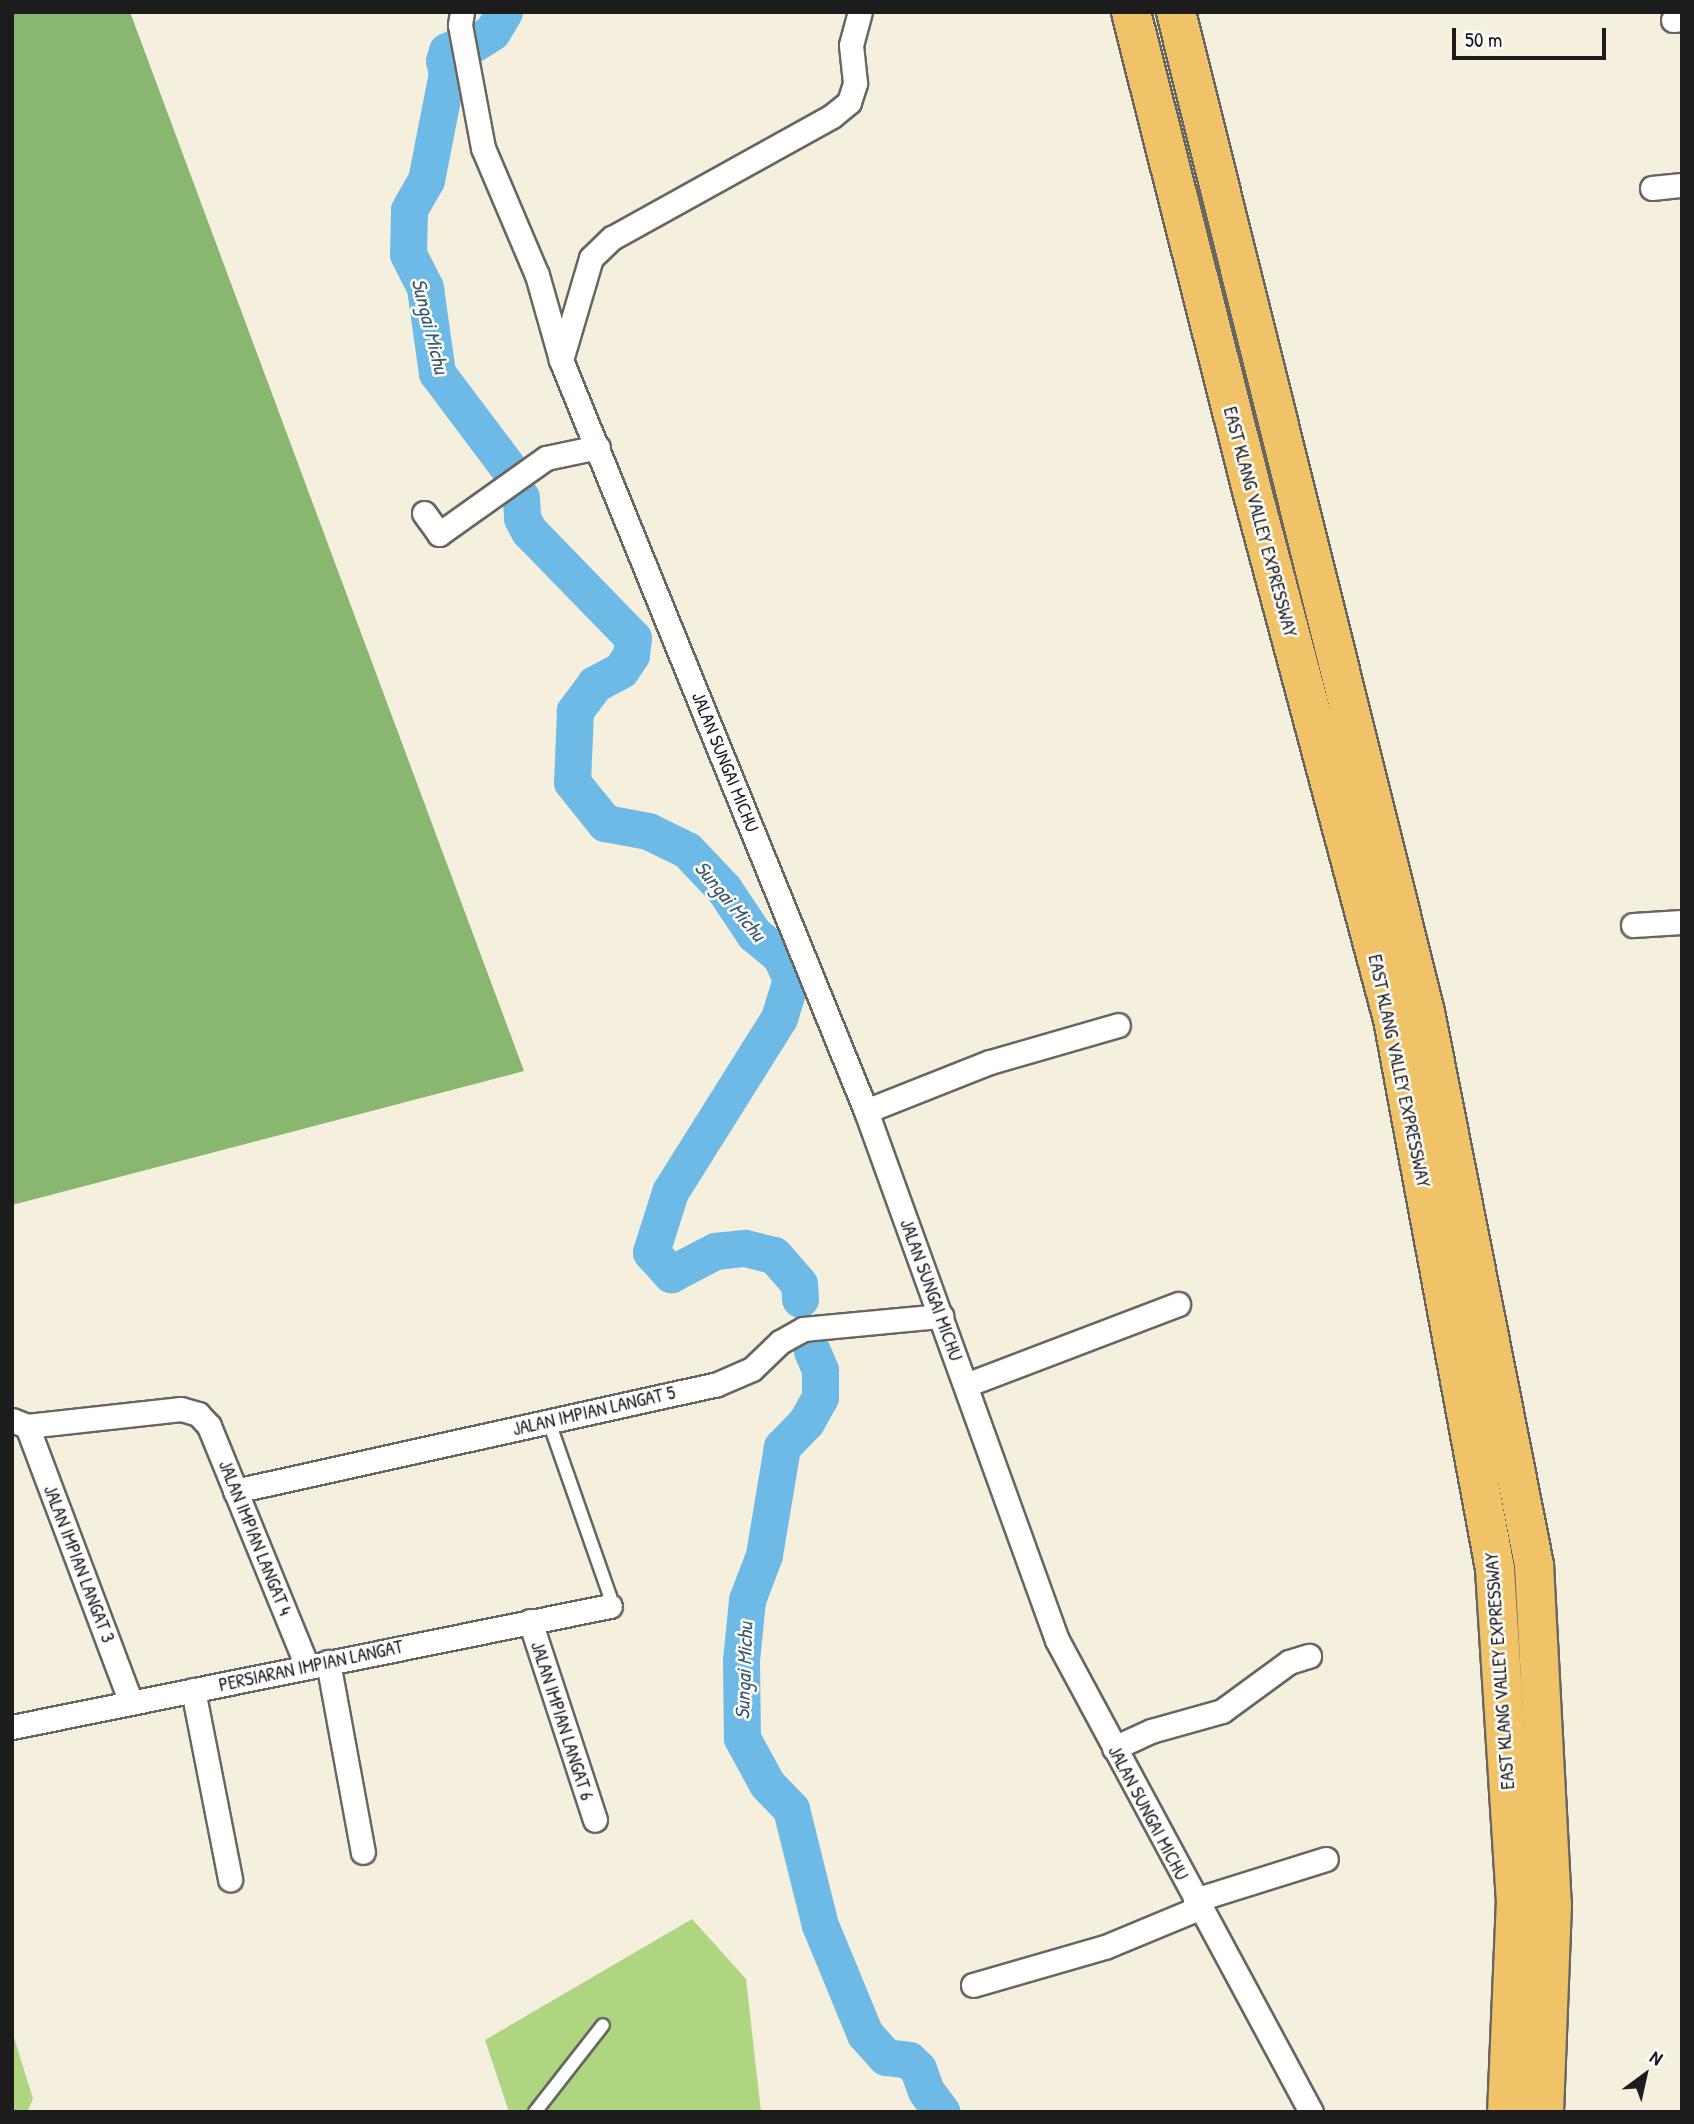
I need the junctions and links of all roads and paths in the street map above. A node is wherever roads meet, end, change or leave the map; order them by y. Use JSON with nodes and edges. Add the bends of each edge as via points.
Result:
{"nodes":[{"id":1,"x":462,"y":12,"type":"edge"},
{"id":2,"x":860,"y":12,"type":"edge"},
{"id":3,"x":1131,"y":12,"type":"edge"},
{"id":4,"x":1176,"y":12,"type":"edge"},
{"id":5,"x":1682,"y":185,"type":"edge"},
{"id":6,"x":1652,"y":188,"type":"dead end"},
{"id":7,"x":561,"y":359,"type":"junction"},
{"id":8,"x":598,"y":447,"type":"junction"},
{"id":9,"x":424,"y":513,"type":"dead end"},
{"id":10,"x":1682,"y":922,"type":"edge"},
{"id":11,"x":1633,"y":925,"type":"dead end"},
{"id":12,"x":1118,"y":1025,"type":"dead end"},
{"id":13,"x":866,"y":1111,"type":"junction"},
{"id":14,"x":1178,"y":1304,"type":"dead end"},
{"id":15,"x":941,"y":1316,"type":"junction"},
{"id":16,"x":965,"y":1385,"type":"junction"},
{"id":17,"x":549,"y":1422,"type":"junction"},
{"id":18,"x":20,"y":1423,"type":"edge"},
{"id":19,"x":236,"y":1491,"type":"junction"},
{"id":20,"x":610,"y":1606,"type":"joint"},
{"id":21,"x":530,"y":1621,"type":"junction"},
{"id":22,"x":1309,"y":1656,"type":"dead end"},
{"id":23,"x":317,"y":1664,"type":"junction"},
{"id":24,"x":193,"y":1690,"type":"junction"},
{"id":25,"x":131,"y":1702,"type":"junction"},
{"id":26,"x":12,"y":1727,"type":"edge"},
{"id":27,"x":1114,"y":1748,"type":"junction"},
{"id":28,"x":595,"y":1820,"type":"dead end"},
{"id":29,"x":363,"y":1852,"type":"dead end"},
{"id":30,"x":1326,"y":1859,"type":"dead end"},
{"id":31,"x":230,"y":1880,"type":"dead end"},
{"id":32,"x":1534,"y":1902,"type":"junction"},
{"id":33,"x":1197,"y":1904,"type":"junction"},
{"id":34,"x":972,"y":1986,"type":"dead end"},
{"id":35,"x":603,"y":2025,"type":"dead end"},
{"id":36,"x":536,"y":2112,"type":"edge"},
{"id":37,"x":1311,"y":2112,"type":"edge"},
{"id":38,"x":1507,"y":2112,"type":"edge"},
{"id":39,"x":1545,"y":2112,"type":"edge"}],
"edges":[{"from":1,"to":7,"type":"street","name":"JALAN SUNGAI MICHU","via":[[460,25],[483,148],[537,275]]},
{"from":2,"to":7,"type":"street","via":[[851,45],[855,83],[849,102],[832,116],[612,238],[591,258]]},
{"from":3,"to":32,"type":"highway","name":"EAST KLANG VALLEY EXPRESSWAY","via":[[1393,1019],[1495,1569]]},
{"from":4,"to":32,"type":"highway","name":"EAST KLANG VALLEY EXPRESSWAY","via":[[1425,1012],[1534,1565]]},
{"from":5,"to":6,"type":"street"},
{"from":7,"to":8,"type":"street","name":"JALAN SUNGAI MICHU"},
{"from":8,"to":9,"type":"street","via":[[545,458],[439,534]]},
{"from":8,"to":13,"type":"street","name":"JALAN SUNGAI MICHU"},
{"from":10,"to":11,"type":"street"},
{"from":12,"to":13,"type":"street","via":[[990,1062]]},
{"from":13,"to":15,"type":"street","name":"JALAN SUNGAI MICHU"},
{"from":14,"to":16,"type":"street"},
{"from":15,"to":16,"type":"street","name":"JALAN SUNGAI MICHU"},
{"from":15,"to":17,"type":"street","name":"JALAN IMPIAN LANGAT 5","via":[[803,1329],[780,1342],[752,1369],[715,1385]]},
{"from":16,"to":27,"type":"street","name":"JALAN SUNGAI MICHU","via":[[1058,1640]]},
{"from":17,"to":19,"type":"street","name":"JALAN IMPIAN LANGAT 5"},
{"from":17,"to":20,"type":"lane"},
{"from":18,"to":19,"type":"street","name":"JALAN IMPIAN LANGAT 4","via":[[181,1409],[198,1414],[209,1426]]},
{"from":18,"to":25,"type":"street","name":"JALAN IMPIAN LANGAT 3"},
{"from":19,"to":23,"type":"street","name":"JALAN IMPIAN LANGAT 4"},
{"from":20,"to":21,"type":"street","name":"PERSIARAN IMPIAN LANGAT"},
{"from":21,"to":23,"type":"street","name":"PERSIARAN IMPIAN LANGAT"},
{"from":21,"to":28,"type":"street","name":"JALAN IMPIAN LANGAT 6"},
{"from":22,"to":27,"type":"street","via":[[1289,1662],[1222,1711],[1151,1731]]},
{"from":23,"to":24,"type":"street","name":"PERSIARAN IMPIAN LANGAT"},
{"from":23,"to":29,"type":"street","name":"JALAN IMPIAN LANGAT 4"},
{"from":24,"to":25,"type":"street","name":"PERSIARAN IMPIAN LANGAT"},
{"from":24,"to":31,"type":"street"},
{"from":25,"to":26,"type":"street","name":"PERSIARAN IMPIAN LANGAT"},
{"from":27,"to":33,"type":"street","name":"JALAN SUNGAI MICHU"},
{"from":30,"to":33,"type":"street"},
{"from":32,"to":38,"type":"highway","name":"EAST KLANG VALLEY EXPRESSWAY"},
{"from":32,"to":39,"type":"highway","name":"EAST KLANG VALLEY EXPRESSWAY"},
{"from":33,"to":34,"type":"street","via":[[1105,1947]]},
{"from":33,"to":37,"type":"street","name":"JALAN SUNGAI MICHU"},
{"from":35,"to":36,"type":"lane"}]}
